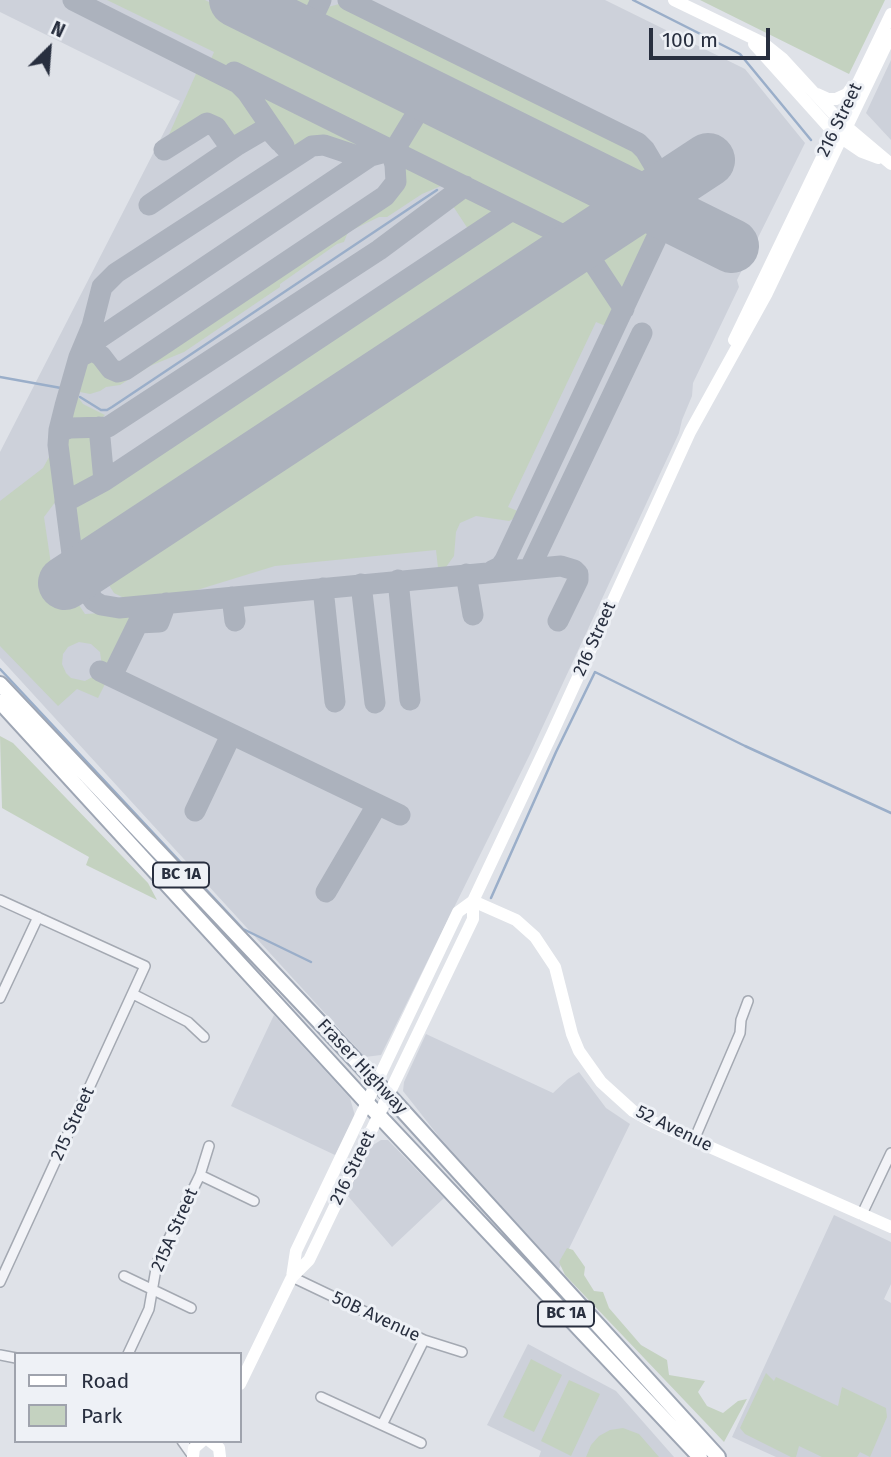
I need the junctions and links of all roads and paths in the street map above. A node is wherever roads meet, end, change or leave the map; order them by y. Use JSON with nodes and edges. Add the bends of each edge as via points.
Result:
{"nodes":[{"id":1,"x":674,"y":0,"type":"edge"},
{"id":2,"x":891,"y":14,"type":"edge"},
{"id":3,"x":891,"y":35,"type":"edge"},
{"id":4,"x":747,"y":36,"type":"junction"},
{"id":5,"x":861,"y":76,"type":"junction"},
{"id":6,"x":809,"y":88,"type":"junction"},
{"id":7,"x":841,"y":131,"type":"junction"},
{"id":8,"x":891,"y":164,"type":"edge"},
{"id":9,"x":0,"y":684,"type":"edge"},
{"id":10,"x":0,"y":702,"type":"edge"},
{"id":11,"x":0,"y":900,"type":"edge"},
{"id":12,"x":473,"y":901,"type":"junction"},
{"id":13,"x":38,"y":917,"type":"junction"},
{"id":14,"x":133,"y":994,"type":"junction"},
{"id":15,"x":0,"y":999,"type":"edge"},
{"id":16,"x":748,"y":1001,"type":"dead end"},
{"id":17,"x":204,"y":1037,"type":"dead end"},
{"id":18,"x":376,"y":1082,"type":"junction"},
{"id":19,"x":388,"y":1095,"type":"junction"},
{"id":20,"x":367,"y":1103,"type":"junction"},
{"id":21,"x":379,"y":1115,"type":"junction"},
{"id":22,"x":694,"y":1140,"type":"junction"},
{"id":23,"x":209,"y":1146,"type":"dead end"},
{"id":24,"x":891,"y":1153,"type":"edge"},
{"id":25,"x":200,"y":1175,"type":"junction"},
{"id":26,"x":254,"y":1201,"type":"dead end"},
{"id":27,"x":862,"y":1214,"type":"junction"},
{"id":28,"x":891,"y":1227,"type":"edge"},
{"id":29,"x":124,"y":1276,"type":"dead end"},
{"id":30,"x":292,"y":1277,"type":"junction"},
{"id":31,"x":0,"y":1282,"type":"edge"},
{"id":32,"x":152,"y":1288,"type":"junction"},
{"id":33,"x":191,"y":1308,"type":"dead end"},
{"id":34,"x":424,"y":1340,"type":"junction"},
{"id":35,"x":129,"y":1352,"type":"edge"},
{"id":36,"x":461,"y":1352,"type":"dead end"},
{"id":37,"x":242,"y":1380,"type":"edge"},
{"id":38,"x":321,"y":1397,"type":"dead end"},
{"id":39,"x":383,"y":1425,"type":"junction"},
{"id":40,"x":421,"y":1443,"type":"dead end"},
{"id":41,"x":212,"y":1447,"type":"edge"},
{"id":42,"x":192,"y":1456,"type":"edge"},
{"id":43,"x":700,"y":1457,"type":"edge"},
{"id":44,"x":718,"y":1457,"type":"edge"}],
"edges":[{"from":1,"to":4,"type":"main road"},
{"from":2,"to":5,"type":"main road","name":"216 Street"},
{"from":3,"to":7,"type":"main road","name":"216 Street"},
{"from":4,"to":6,"type":"main road","via":[[783,59]]},
{"from":4,"to":7,"type":"main road"},
{"from":5,"to":6,"type":"main road","via":[[847,94],[836,99]]},
{"from":5,"to":7,"type":"main road","name":"216 Street"},
{"from":6,"to":7,"type":"main road"},
{"from":7,"to":8,"type":"main road"},
{"from":7,"to":12,"type":"main road","name":"216 Street","via":[[738,331]]},
{"from":9,"to":18,"type":"main road","name":"Fraser Highway","number":"BC 1A"},
{"from":10,"to":20,"type":"main road","name":"Fraser Highway","number":"BC 1A"},
{"from":11,"to":13,"type":"street"},
{"from":12,"to":18,"type":"main road","name":"216 Street","via":[[458,912]]},
{"from":12,"to":19,"type":"main road","name":"216 Street","via":[[473,919]]},
{"from":12,"to":22,"type":"main road","name":"52 Avenue","via":[[516,920],[535,937],[555,967],[579,1051],[606,1089],[633,1111]]},
{"from":13,"to":14,"type":"street","name":"215 Street","via":[[145,967]]},
{"from":13,"to":15,"type":"street"},
{"from":14,"to":17,"type":"street","via":[[188,1022]]},
{"from":14,"to":31,"type":"street","name":"215 Street"},
{"from":16,"to":22,"type":"street","via":[[740,1033]]},
{"from":18,"to":19,"type":"main road","name":"Fraser Highway","number":"BC 1A"},
{"from":18,"to":20,"type":"main road","name":"216 Street"},
{"from":19,"to":21,"type":"main road","name":"216 Street"},
{"from":19,"to":44,"type":"main road","name":"Fraser Highway","number":"BC 1A"},
{"from":20,"to":21,"type":"main road","name":"Fraser Highway","number":"BC 1A"},
{"from":20,"to":30,"type":"main road","name":"216 Street","via":[[296,1251]]},
{"from":21,"to":30,"type":"main road","name":"216 Street","via":[[309,1261]]},
{"from":21,"to":43,"type":"main road","name":"Fraser Highway","number":"BC 1A"},
{"from":22,"to":27,"type":"main road","name":"52 Avenue"},
{"from":23,"to":25,"type":"street","name":"215A Street"},
{"from":24,"to":27,"type":"street"},
{"from":25,"to":26,"type":"street"},
{"from":25,"to":32,"type":"street","name":"215A Street","via":[[157,1263]]},
{"from":27,"to":28,"type":"main road","name":"52 Avenue"},
{"from":29,"to":32,"type":"street"},
{"from":30,"to":34,"type":"street","name":"50B Avenue"},
{"from":30,"to":37,"type":"main road","name":"216 Street"},
{"from":32,"to":33,"type":"street"},
{"from":32,"to":35,"type":"street","name":"215A Street","via":[[149,1310]]},
{"from":34,"to":36,"type":"street","name":"50B Avenue"},
{"from":34,"to":39,"type":"street"},
{"from":38,"to":39,"type":"street"},
{"from":39,"to":40,"type":"street"},
{"from":41,"to":42,"type":"main road","via":[[194,1448]]}]}
